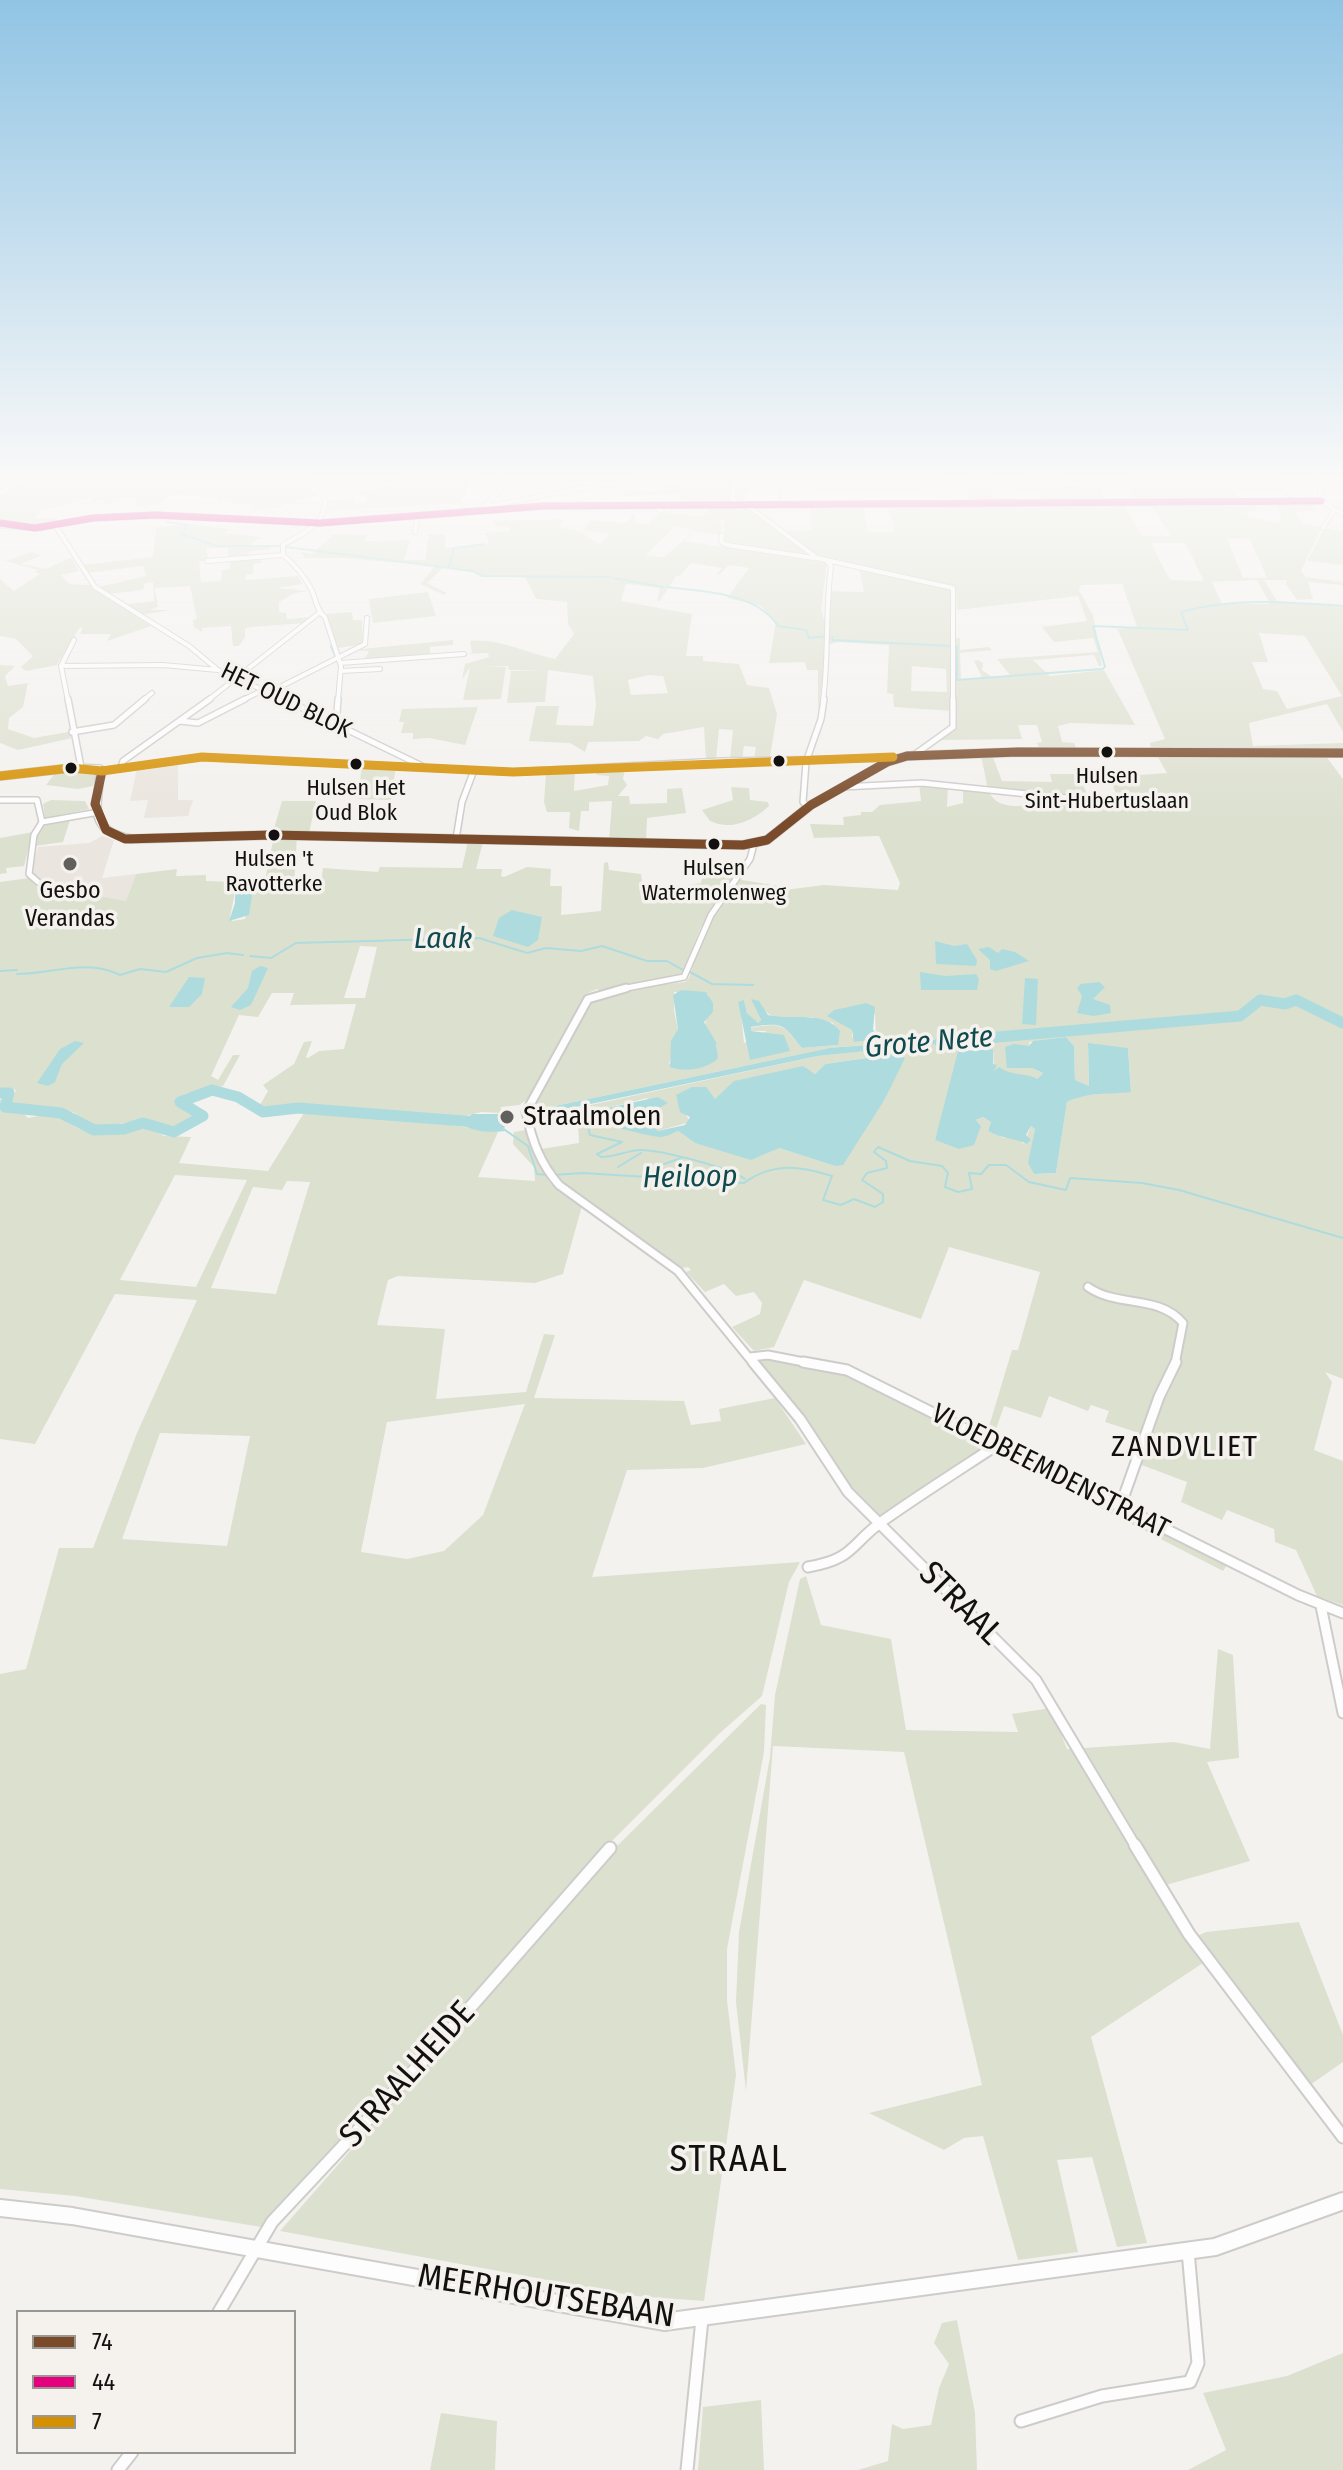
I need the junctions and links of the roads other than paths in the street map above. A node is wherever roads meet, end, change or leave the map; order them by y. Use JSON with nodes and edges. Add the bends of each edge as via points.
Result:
{"nodes":[{"id":1,"x":103,"y":592,"type":"edge"},
{"id":2,"x":313,"y":592,"type":"edge"},
{"id":3,"x":827,"y":592,"type":"edge"},
{"id":4,"x":954,"y":592,"type":"edge"},
{"id":5,"x":319,"y":613,"type":"junction"},
{"id":6,"x":367,"y":618,"type":"dead end"},
{"id":7,"x":74,"y":640,"type":"dead end"},
{"id":8,"x":464,"y":654,"type":"dead end"},
{"id":9,"x":340,"y":660,"type":"junction"},
{"id":10,"x":61,"y":666,"type":"junction"},
{"id":11,"x":380,"y":669,"type":"dead end"},
{"id":12,"x":218,"y":670,"type":"junction"},
{"id":13,"x":341,"y":671,"type":"junction"},
{"id":14,"x":236,"y":678,"type":"junction"},
{"id":15,"x":268,"y":691,"type":"junction"},
{"id":16,"x":152,"y":693,"type":"dead end"},
{"id":17,"x":180,"y":721,"type":"junction"},
{"id":18,"x":336,"y":727,"type":"junction"},
{"id":19,"x":72,"y":732,"type":"junction"},
{"id":20,"x":1343,"y":753,"type":"edge"},
{"id":21,"x":914,"y":755,"type":"junction"},
{"id":22,"x":808,"y":758,"type":"junction"},
{"id":23,"x":896,"y":758,"type":"junction"},
{"id":24,"x":422,"y":766,"type":"junction"},
{"id":25,"x":81,"y":767,"type":"junction"},
{"id":26,"x":121,"y":767,"type":"junction"},
{"id":27,"x":474,"y":770,"type":"junction"},
{"id":28,"x":102,"y":771,"type":"junction"},
{"id":29,"x":0,"y":776,"type":"edge"},
{"id":30,"x":843,"y":787,"type":"junction"},
{"id":31,"x":0,"y":800,"type":"edge"},
{"id":32,"x":1104,"y":802,"type":"dead end"},
{"id":33,"x":808,"y":807,"type":"junction"},
{"id":34,"x":99,"y":812,"type":"junction"},
{"id":35,"x":42,"y":822,"type":"junction"},
{"id":36,"x":456,"y":839,"type":"junction"},
{"id":37,"x":754,"y":844,"type":"junction"},
{"id":38,"x":38,"y":882,"type":"dead end"},
{"id":39,"x":1088,"y":1287,"type":"dead end"},
{"id":40,"x":750,"y":1357,"type":"junction"},
{"id":41,"x":997,"y":1445,"type":"junction"},
{"id":42,"x":1120,"y":1507,"type":"junction"},
{"id":43,"x":880,"y":1523,"type":"junction"},
{"id":44,"x":808,"y":1567,"type":"dead end"},
{"id":45,"x":1321,"y":1606,"type":"junction"},
{"id":46,"x":1343,"y":1613,"type":"edge"},
{"id":47,"x":1343,"y":1713,"type":"edge"},
{"id":48,"x":610,"y":1848,"type":"dead end"},
{"id":49,"x":1343,"y":2137,"type":"edge"},
{"id":50,"x":1343,"y":2201,"type":"edge"},
{"id":51,"x":0,"y":2208,"type":"edge"},
{"id":52,"x":256,"y":2248,"type":"junction"},
{"id":53,"x":1188,"y":2251,"type":"junction"},
{"id":54,"x":220,"y":2310,"type":"edge"},
{"id":55,"x":702,"y":2319,"type":"junction"},
{"id":56,"x":1021,"y":2421,"type":"dead end"},
{"id":57,"x":130,"y":2454,"type":"edge"},
{"id":58,"x":118,"y":2470,"type":"edge"},
{"id":59,"x":687,"y":2470,"type":"edge"}],
"edges":[{"from":1,"to":12,"type":"street","name":"HET OUD BLOK"},
{"from":2,"to":5,"type":"street"},
{"from":3,"to":22,"type":"street","via":[[826,681]]},
{"from":4,"to":21,"type":"street","via":[[953,727]]},
{"from":5,"to":9,"type":"street"},
{"from":5,"to":14,"type":"street"},
{"from":6,"to":9,"type":"street","via":[[365,644]]},
{"from":7,"to":10,"type":"street"},
{"from":8,"to":9,"type":"street"},
{"from":9,"to":13,"type":"street"},
{"from":9,"to":15,"type":"street"},
{"from":10,"to":12,"type":"street"},
{"from":10,"to":19,"type":"street"},
{"from":11,"to":13,"type":"street"},
{"from":12,"to":14,"type":"street","name":"HET OUD BLOK"},
{"from":13,"to":18,"type":"street"},
{"from":14,"to":15,"type":"street","name":"HET OUD BLOK"},
{"from":14,"to":17,"type":"street"},
{"from":15,"to":17,"type":"street","via":[[198,723]]},
{"from":15,"to":18,"type":"street","name":"HET OUD BLOK"},
{"from":16,"to":19,"type":"street","via":[[119,723]]},
{"from":17,"to":26,"type":"street"},
{"from":18,"to":24,"type":"street","name":"HET OUD BLOK"},
{"from":19,"to":25,"type":"street"},
{"from":20,"to":21,"type":"street"},
{"from":21,"to":23,"type":"street"},
{"from":22,"to":23,"type":"street"},
{"from":22,"to":27,"type":"street"},
{"from":22,"to":33,"type":"street","via":[[803,802]]},
{"from":23,"to":30,"type":"street"},
{"from":24,"to":26,"type":"street","via":[[223,757]]},
{"from":24,"to":27,"type":"street"},
{"from":25,"to":28,"type":"street"},
{"from":25,"to":29,"type":"street"},
{"from":26,"to":28,"type":"street"},
{"from":27,"to":36,"type":"street"},
{"from":28,"to":34,"type":"street","via":[[95,800]]},
{"from":30,"to":32,"type":"street","via":[[922,783]]},
{"from":30,"to":33,"type":"street"},
{"from":31,"to":35,"type":"street","via":[[37,800]]},
{"from":33,"to":37,"type":"street","via":[[773,836]]},
{"from":34,"to":35,"type":"street"},
{"from":34,"to":36,"type":"street","via":[[109,832],[131,839]]},
{"from":35,"to":38,"type":"street","via":[[34,835],[29,874]]},
{"from":36,"to":37,"type":"street"},
{"from":37,"to":40,"type":"street","name":"STRAAL","via":[[753,855],[707,922],[684,977],[588,999],[526,1115],[551,1175],[663,1256]]},
{"from":39,"to":42,"type":"street","via":[[1107,1298],[1172,1312],[1183,1323],[1171,1376]]},
{"from":40,"to":41,"type":"street","name":"VLOEDBEEMDENSTRAAT","via":[[768,1355],[847,1370]]},
{"from":40,"to":43,"type":"street","name":"STRAAL","via":[[800,1419],[835,1476]]},
{"from":41,"to":42,"type":"street","name":"VLOEDBEEMDENSTRAAT"},
{"from":41,"to":43,"type":"street"},
{"from":42,"to":45,"type":"street","name":"VLOEDBEEMDENSTRAAT"},
{"from":43,"to":44,"type":"street","via":[[851,1553]]},
{"from":43,"to":49,"type":"street","name":"STRAAL","via":[[1036,1680],[1189,1934]]},
{"from":45,"to":46,"type":"street","name":"VLOEDBEEMDENSTRAAT"},
{"from":45,"to":47,"type":"street"},
{"from":48,"to":52,"type":"street","name":"STRAALHEIDE","via":[[432,2051],[272,2222]]},
{"from":50,"to":53,"type":"street","name":"MEERHOUTSEBAAN","via":[[1231,2244]]},
{"from":51,"to":52,"type":"street","name":"MEERHOUTSEBAAN"},
{"from":52,"to":54,"type":"street","name":"STRAALHEIDE"},
{"from":52,"to":55,"type":"street","name":"MEERHOUTSEBAAN","via":[[649,2321]]},
{"from":53,"to":55,"type":"street","name":"MEERHOUTSEBAAN"},
{"from":53,"to":56,"type":"street","via":[[1198,2363],[1190,2382],[1102,2396]]},
{"from":55,"to":59,"type":"street"},
{"from":57,"to":58,"type":"street"}]}
